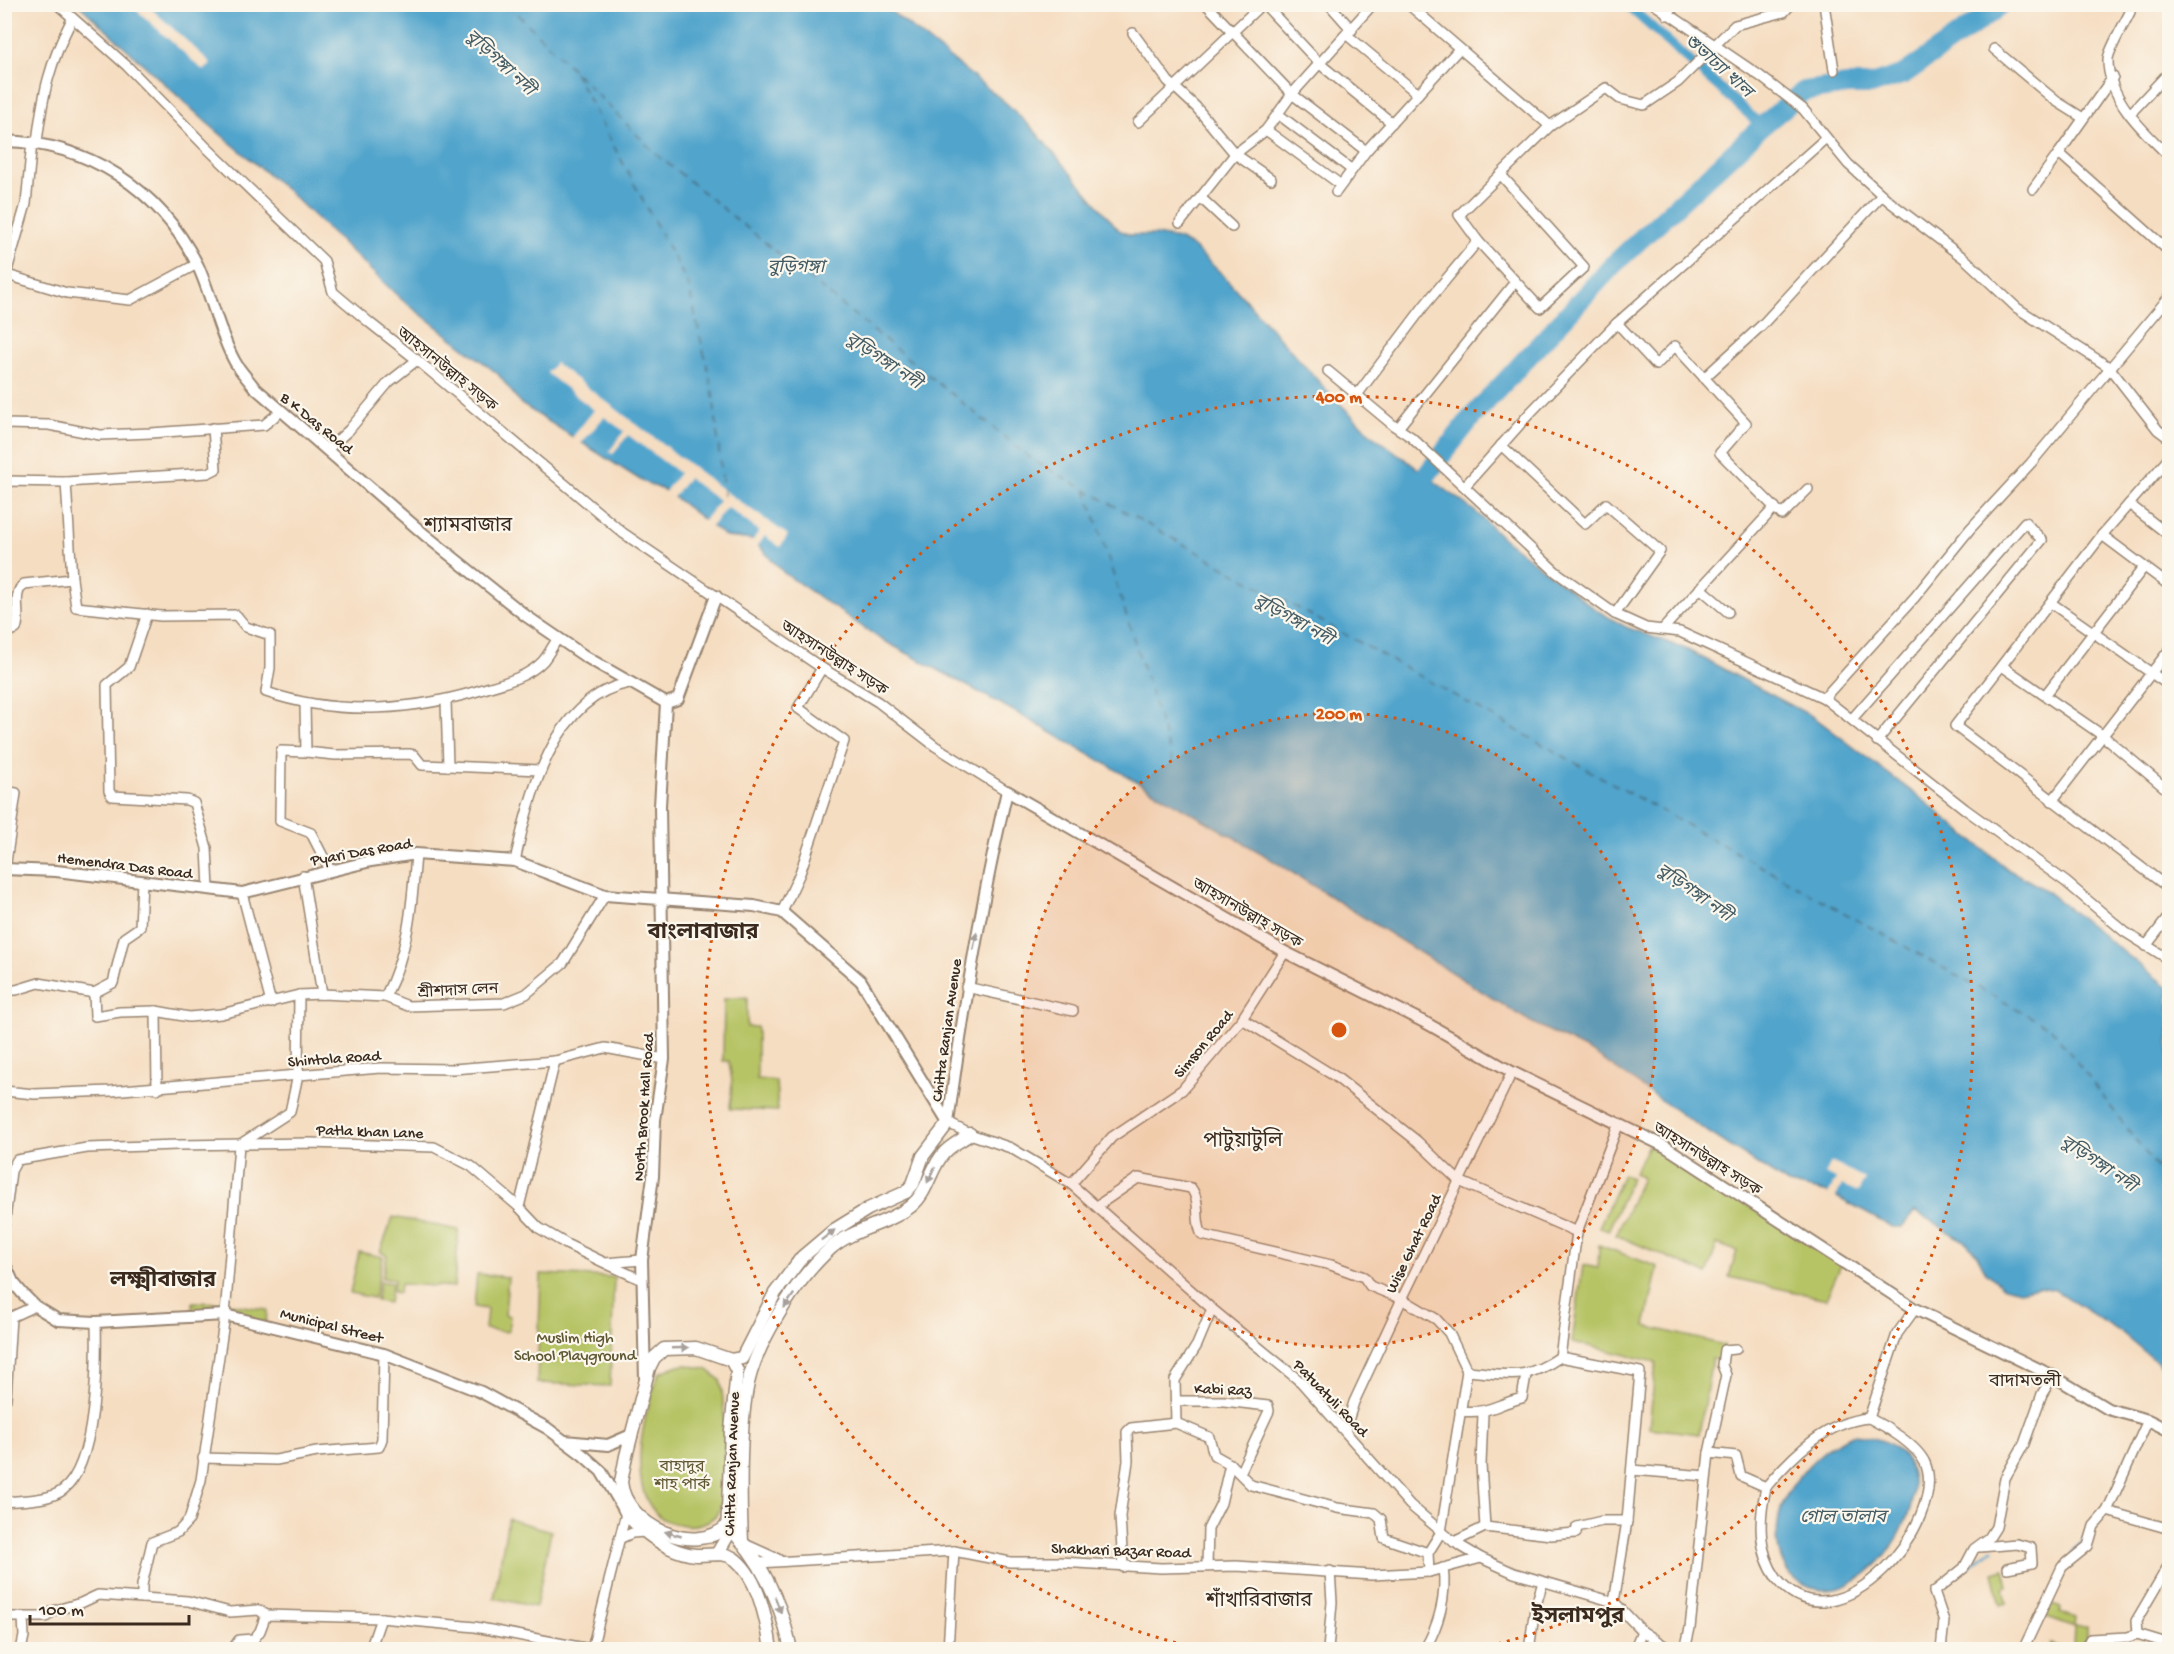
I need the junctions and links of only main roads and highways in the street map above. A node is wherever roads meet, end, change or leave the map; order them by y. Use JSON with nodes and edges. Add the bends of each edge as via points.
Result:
{"nodes":[{"id":1,"x":948,"y":1123,"type":"road end"},
{"id":2,"x":970,"y":1134,"type":"road end"},
{"id":3,"x":734,"y":1366,"type":"junction"},
{"id":4,"x":751,"y":1373,"type":"junction"},
{"id":5,"x":622,"y":1495,"type":"junction"},
{"id":6,"x":728,"y":1525,"type":"junction"},
{"id":7,"x":742,"y":1542,"type":"junction"},
{"id":8,"x":717,"y":1554,"type":"junction"},
{"id":9,"x":759,"y":1563,"type":"junction"},
{"id":10,"x":742,"y":1566,"type":"junction"},
{"id":11,"x":771,"y":1650,"type":"edge"},
{"id":12,"x":791,"y":1650,"type":"edge"}],
"edges":[{"from":3,"to":1,"type":"main road","name":"Chitta Ranjan Avenue","one_way":true,"via":[[747,1352],[759,1319],[775,1293],[802,1257],[834,1230],[906,1192],[923,1156]]},
{"from":2,"to":4,"type":"main road","name":"Chitta Ranjan Avenue","one_way":true,"via":[[944,1152],[912,1206],[853,1233],[825,1254],[783,1308]]},
{"from":3,"to":4,"type":"main road"},
{"from":5,"to":3,"type":"main road","one_way":true,"via":[[631,1435],[654,1358],[664,1349],[696,1348]]},
{"from":3,"to":6,"type":"main road","name":"Chitta Ranjan Avenue"},
{"from":4,"to":7,"type":"main road","name":"Chitta Ranjan Avenue","via":[[745,1411]]},
{"from":6,"to":5,"type":"main road","one_way":true,"via":[[712,1536],[674,1536],[648,1522]]},
{"from":5,"to":8,"type":"main road","name":"Municipal Street","via":[[626,1513],[645,1532],[670,1548],[683,1553]]},
{"from":6,"to":7,"type":"main road"},
{"from":6,"to":8,"type":"main road","name":"Chitta Ranjan Avenue","via":[[725,1543]]},
{"from":7,"to":9,"type":"main road","name":"Chitta Ranjan Avenue"},
{"from":8,"to":10,"type":"main road","name":"Municipal Street","via":[[734,1558]]},
{"from":9,"to":10,"type":"main road"},
{"from":9,"to":12,"type":"main road","name":"Chitta Ranjan Avenue","one_way":true,"via":[[781,1612]]},
{"from":10,"to":11,"type":"main road","via":[[756,1592]]}]}
